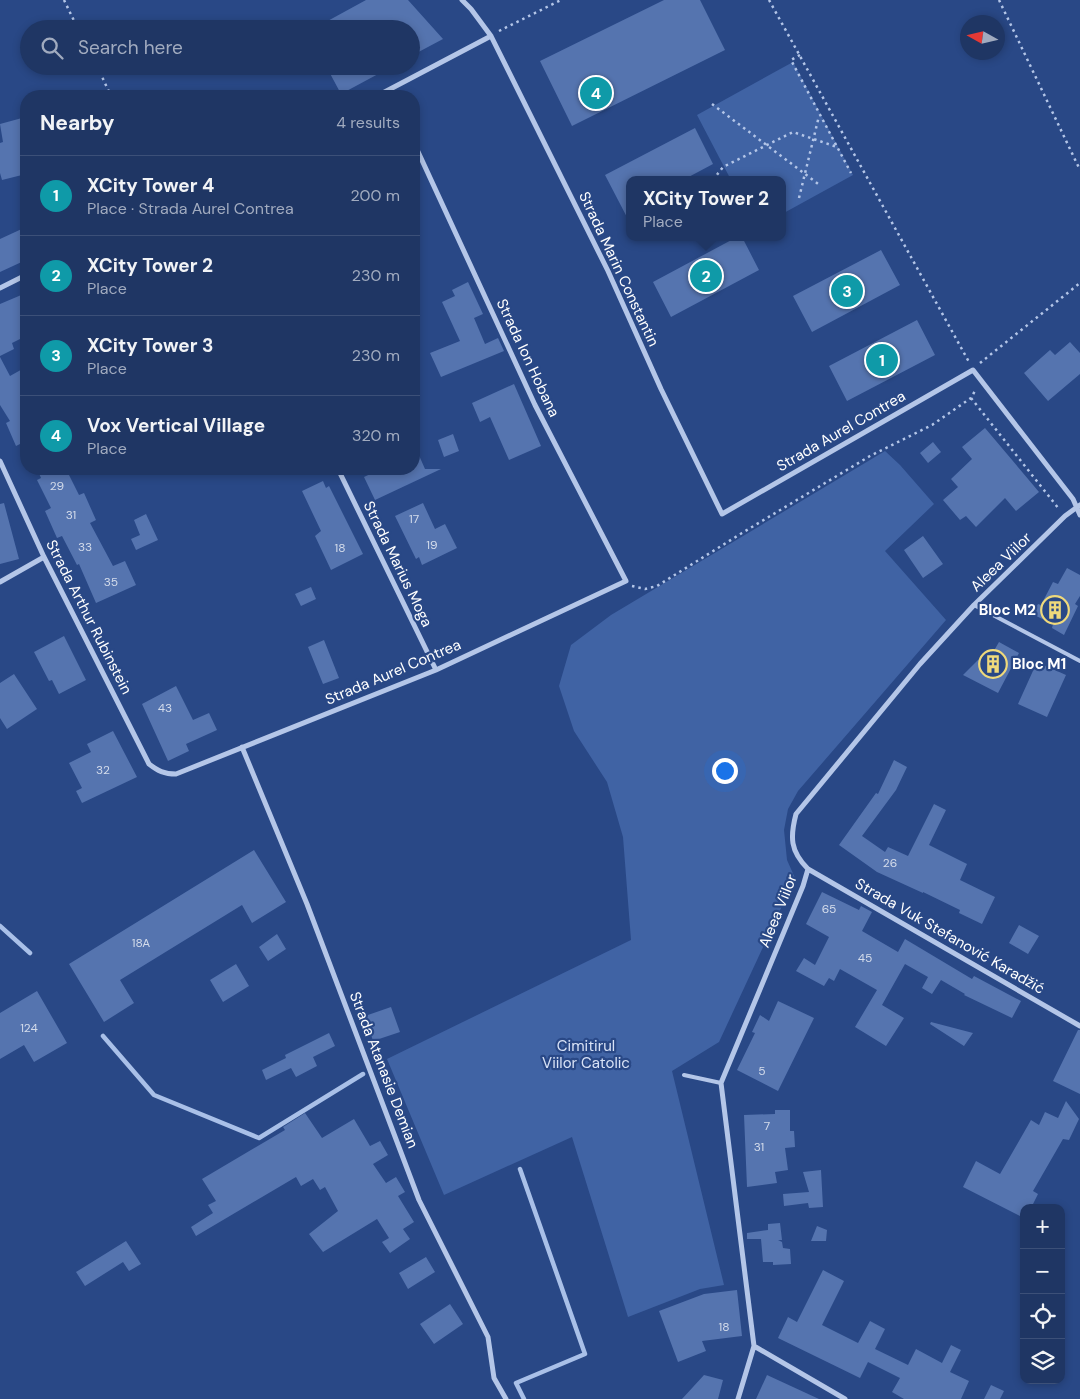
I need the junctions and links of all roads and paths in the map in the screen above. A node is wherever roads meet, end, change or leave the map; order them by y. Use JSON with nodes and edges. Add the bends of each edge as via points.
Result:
{"nodes":[{"id":1,"x":64,"y":0,"type":"edge"},
{"id":2,"x":462,"y":0,"type":"edge"},
{"id":3,"x":561,"y":0,"type":"edge"},
{"id":4,"x":769,"y":0,"type":"edge"},
{"id":5,"x":999,"y":0,"type":"edge"},
{"id":6,"x":74,"y":20,"type":"edge"},
{"id":7,"x":491,"y":36,"type":"junction"},
{"id":8,"x":800,"y":55,"type":"junction"},
{"id":9,"x":420,"y":74,"type":"edge"},
{"id":10,"x":101,"y":75,"type":"edge"},
{"id":11,"x":417,"y":75,"type":"edge"},
{"id":12,"x":108,"y":90,"type":"edge"},
{"id":13,"x":389,"y":90,"type":"edge"},
{"id":14,"x":712,"y":104,"type":"dead end"},
{"id":15,"x":819,"y":114,"type":"junction"},
{"id":16,"x":813,"y":139,"type":"junction"},
{"id":17,"x":767,"y":145,"type":"junction"},
{"id":18,"x":837,"y":147,"type":"junction"},
{"id":19,"x":420,"y":156,"type":"edge"},
{"id":20,"x":1080,"y":170,"type":"edge"},
{"id":21,"x":851,"y":173,"type":"dead end"},
{"id":22,"x":805,"y":174,"type":"junction"},
{"id":23,"x":716,"y":176,"type":"edge"},
{"id":24,"x":821,"y":186,"type":"dead end"},
{"id":25,"x":799,"y":198,"type":"dead end"},
{"id":26,"x":20,"y":278,"type":"edge"},
{"id":27,"x":1080,"y":283,"type":"edge"},
{"id":28,"x":0,"y":288,"type":"edge"},
{"id":29,"x":973,"y":370,"type":"junction"},
{"id":30,"x":980,"y":382,"type":"junction"},
{"id":31,"x":971,"y":398,"type":"junction"},
{"id":32,"x":0,"y":461,"type":"edge"},
{"id":33,"x":341,"y":475,"type":"edge"},
{"id":34,"x":1079,"y":506,"type":"edge"},
{"id":35,"x":722,"y":514,"type":"joint"},
{"id":36,"x":1080,"y":515,"type":"edge"},
{"id":37,"x":1065,"y":516,"type":"junction"},
{"id":38,"x":44,"y":557,"type":"junction"},
{"id":39,"x":626,"y":581,"type":"junction"},
{"id":40,"x":0,"y":582,"type":"edge"},
{"id":41,"x":974,"y":605,"type":"junction"},
{"id":42,"x":1080,"y":661,"type":"edge"},
{"id":43,"x":436,"y":670,"type":"junction"},
{"id":44,"x":242,"y":747,"type":"junction"},
{"id":45,"x":166,"y":774,"type":"joint"},
{"id":46,"x":808,"y":869,"type":"junction"},
{"id":47,"x":1080,"y":1026,"type":"edge"},
{"id":48,"x":684,"y":1075,"type":"dead end"},
{"id":49,"x":721,"y":1083,"type":"junction"},
{"id":50,"x":754,"y":1346,"type":"junction"},
{"id":51,"x":506,"y":1399,"type":"edge"},
{"id":52,"x":738,"y":1399,"type":"edge"},
{"id":53,"x":845,"y":1399,"type":"edge"}],
"edges":[{"from":1,"to":6,"type":"path"},
{"from":2,"to":7,"type":"street","name":"Strada Marin Constantin"},
{"from":3,"to":7,"type":"path"},
{"from":4,"to":8,"type":"path"},
{"from":5,"to":20,"type":"path"},
{"from":7,"to":9,"type":"street"},
{"from":7,"to":35,"type":"street","name":"Strada Marin Constantin","via":[[608,271]]},
{"from":8,"to":15,"type":"path","via":[[790,60]]},
{"from":8,"to":29,"type":"path"},
{"from":10,"to":12,"type":"path"},
{"from":11,"to":13,"type":"street"},
{"from":14,"to":17,"type":"path"},
{"from":15,"to":16,"type":"path"},
{"from":15,"to":18,"type":"path"},
{"from":16,"to":17,"type":"path","via":[[793,132]]},
{"from":16,"to":18,"type":"path"},
{"from":16,"to":22,"type":"path"},
{"from":17,"to":22,"type":"path"},
{"from":17,"to":23,"type":"path","via":[[723,167]]},
{"from":18,"to":21,"type":"path"},
{"from":19,"to":39,"type":"street","name":"Strada Ion Hobana","via":[[536,405]]},
{"from":22,"to":24,"type":"path"},
{"from":22,"to":25,"type":"path"},
{"from":26,"to":28,"type":"street"},
{"from":27,"to":29,"type":"path"},
{"from":29,"to":30,"type":"street"},
{"from":29,"to":35,"type":"street","name":"Strada Aurel Contrea"},
{"from":30,"to":31,"type":"path"},
{"from":30,"to":34,"type":"street"},
{"from":31,"to":37,"type":"path"},
{"from":31,"to":39,"type":"path","via":[[932,425],[870,456],[657,586],[644,589]]},
{"from":32,"to":38,"type":"street","name":"Strada Arthur Rubinstein"},
{"from":33,"to":43,"type":"street","name":"Strada Marius Moga"},
{"from":34,"to":36,"type":"street"},
{"from":34,"to":37,"type":"street","name":"Aleea Viilor"},
{"from":37,"to":41,"type":"street","name":"Aleea Viilor"},
{"from":38,"to":40,"type":"street"},
{"from":38,"to":45,"type":"street","name":"Strada Arthur Rubinstein","via":[[149,764]]},
{"from":39,"to":43,"type":"street","name":"Strada Aurel Contrea"},
{"from":41,"to":42,"type":"lane"},
{"from":41,"to":46,"type":"street","name":"Aleea Viilor","via":[[920,664],[796,814],[793,845],[796,855]]},
{"from":43,"to":44,"type":"street","name":"Strada Aurel Contrea"},
{"from":44,"to":45,"type":"street","name":"Strada Aurel Contrea","via":[[176,774]]},
{"from":44,"to":51,"type":"street","name":"Strada Atanasie Demian","via":[[308,904],[419,1200],[488,1337],[494,1378]]},
{"from":46,"to":47,"type":"street","name":"Strada Vuk Stefanović Karadžić"},
{"from":46,"to":49,"type":"street","name":"Aleea Viilor"},
{"from":48,"to":49,"type":"lane"},
{"from":49,"to":50,"type":"street","name":"Aleea Viilor"},
{"from":50,"to":52,"type":"street","name":"Aleea Viilor"},
{"from":50,"to":53,"type":"street"}]}
